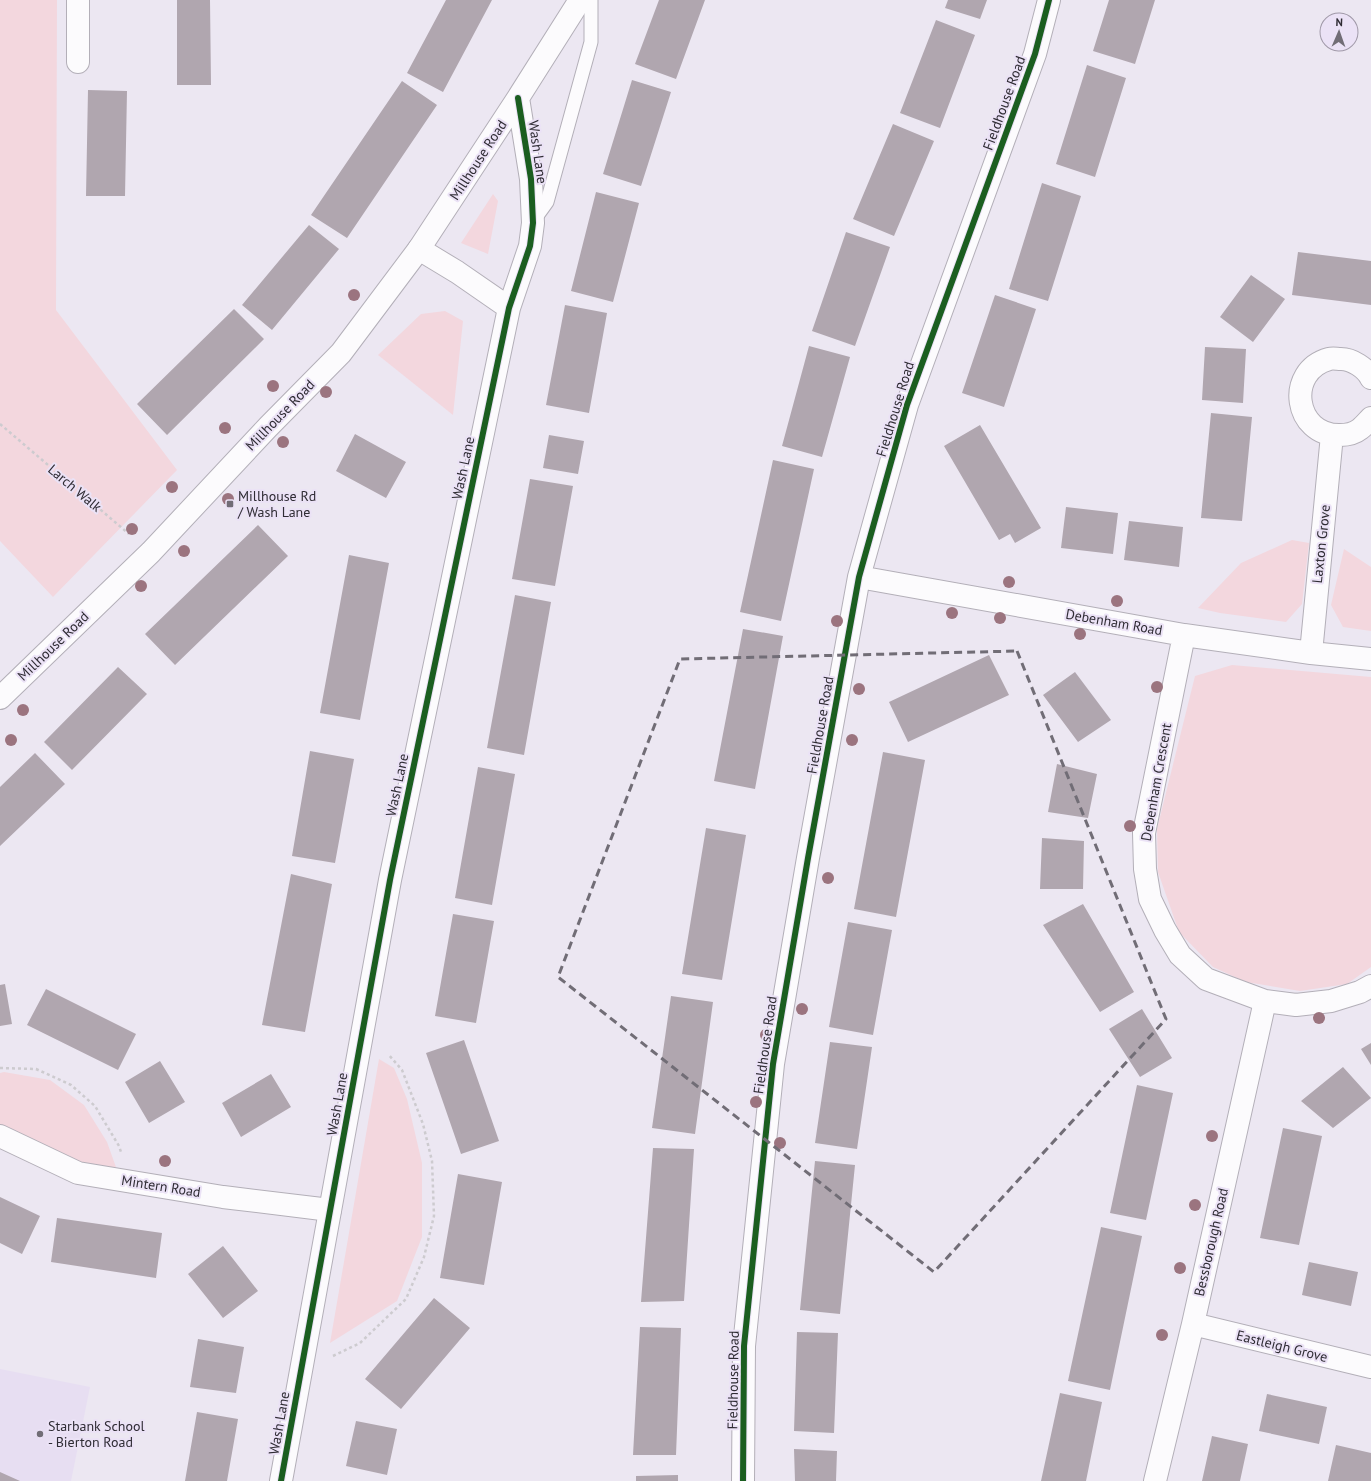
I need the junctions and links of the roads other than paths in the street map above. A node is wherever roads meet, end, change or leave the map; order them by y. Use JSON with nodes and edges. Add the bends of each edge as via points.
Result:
{"nodes":[{"id":1,"x":78,"y":0,"type":"edge"},
{"id":2,"x":580,"y":0,"type":"edge"},
{"id":3,"x":591,"y":0,"type":"edge"},
{"id":4,"x":1049,"y":0,"type":"edge"},
{"id":5,"x":78,"y":62,"type":"dead end"},
{"id":6,"x":518,"y":98,"type":"junction"},
{"id":7,"x":533,"y":223,"type":"junction"},
{"id":8,"x":419,"y":249,"type":"junction"},
{"id":9,"x":509,"y":308,"type":"junction"},
{"id":10,"x":1371,"y":378,"type":"edge"},
{"id":11,"x":1371,"y":418,"type":"edge"},
{"id":12,"x":1332,"y":435,"type":"junction"},
{"id":13,"x":859,"y":577,"type":"junction"},
{"id":14,"x":1184,"y":635,"type":"junction"},
{"id":15,"x":1311,"y":653,"type":"junction"},
{"id":16,"x":1371,"y":659,"type":"edge"},
{"id":17,"x":0,"y":698,"type":"edge"},
{"id":18,"x":1371,"y":986,"type":"edge"},
{"id":19,"x":1265,"y":1001,"type":"junction"},
{"id":20,"x":0,"y":1136,"type":"edge"},
{"id":21,"x":330,"y":1210,"type":"junction"},
{"id":22,"x":1193,"y":1324,"type":"junction"},
{"id":23,"x":1371,"y":1367,"type":"edge"},
{"id":24,"x":281,"y":1481,"type":"edge"},
{"id":25,"x":743,"y":1481,"type":"edge"},
{"id":26,"x":1155,"y":1481,"type":"edge"}],
"edges":[{"from":1,"to":5,"type":"street"},
{"from":2,"to":6,"type":"street"},
{"from":3,"to":7,"type":"lane","via":[[591,42],[546,202]]},
{"from":4,"to":13,"type":"street","name":"Fieldhouse Road","via":[[1035,54],[907,405]]},
{"from":6,"to":7,"type":"street","name":"Wash Lane","via":[[531,179]]},
{"from":6,"to":8,"type":"street","name":"Millhouse Road"},
{"from":7,"to":9,"type":"street","name":"Wash Lane","via":[[530,246]]},
{"from":8,"to":9,"type":"street"},
{"from":8,"to":17,"type":"street","name":"Millhouse Road","via":[[341,352],[151,552]]},
{"from":9,"to":21,"type":"street","name":"Wash Lane","via":[[390,880]]},
{"from":10,"to":12,"type":"street","via":[[1359,364],[1344,359],[1329,359],[1316,366],[1305,377],[1300,391],[1301,406],[1307,420],[1318,430]]},
{"from":11,"to":12,"type":"street","via":[[1361,429],[1347,434]]},
{"from":12,"to":15,"type":"street","name":"Laxton Grove"},
{"from":13,"to":14,"type":"street","name":"Debenham Road"},
{"from":13,"to":25,"type":"street","name":"Fieldhouse Road","via":[[773,1064],[744,1346]]},
{"from":14,"to":15,"type":"street","name":"Debenham Road"},
{"from":14,"to":19,"type":"street","name":"Debenham Crescent","via":[[1144,833],[1145,869],[1150,899],[1180,955],[1206,979]]},
{"from":15,"to":16,"type":"street","name":"Debenham Road"},
{"from":18,"to":19,"type":"street","name":"Debenham Crescent","via":[[1331,1001],[1296,1004]]},
{"from":19,"to":22,"type":"street","name":"Bessborough Road"},
{"from":20,"to":21,"type":"street","name":"Mintern Road","via":[[78,1173],[223,1197]]},
{"from":21,"to":24,"type":"street","name":"Wash Lane"},
{"from":22,"to":23,"type":"street","name":"Eastleigh Grove"},
{"from":22,"to":26,"type":"street","name":"Bessborough Road"}]}
